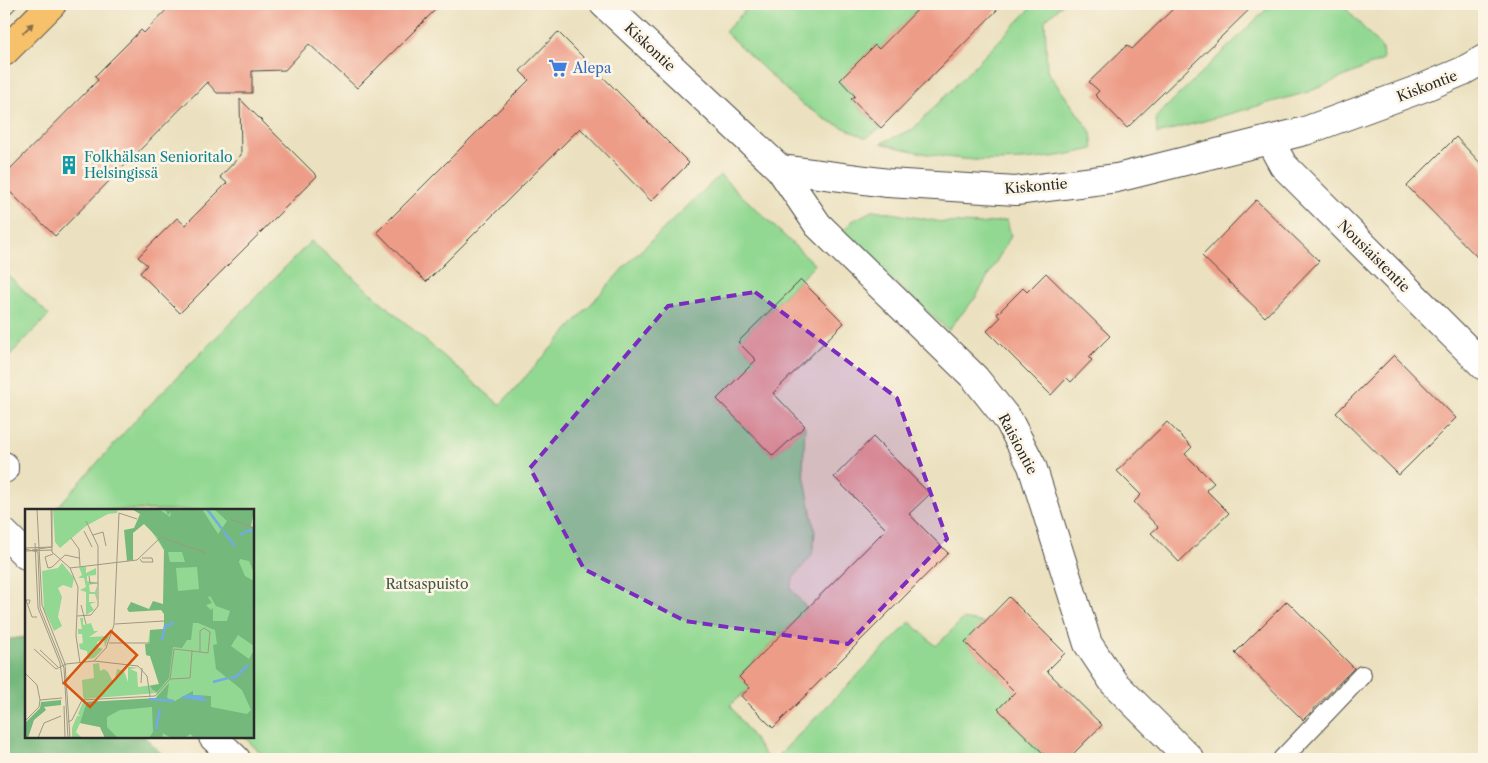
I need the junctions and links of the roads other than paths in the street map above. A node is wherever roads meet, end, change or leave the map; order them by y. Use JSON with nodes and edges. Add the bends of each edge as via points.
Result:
{"nodes":[{"id":1,"x":52,"y":4,"type":"edge"},
{"id":2,"x":604,"y":4,"type":"edge"},
{"id":3,"x":4,"y":52,"type":"edge"},
{"id":4,"x":1484,"y":59,"type":"edge"},
{"id":5,"x":1270,"y":141,"type":"junction"},
{"id":6,"x":780,"y":169,"type":"junction"},
{"id":7,"x":1484,"y":366,"type":"edge"},
{"id":8,"x":4,"y":533,"type":"edge"},
{"id":9,"x":25,"y":554,"type":"edge"},
{"id":10,"x":1362,"y":675,"type":"dead end"},
{"id":11,"x":213,"y":738,"type":"edge"},
{"id":12,"x":236,"y":759,"type":"edge"},
{"id":13,"x":1190,"y":759,"type":"edge"},
{"id":14,"x":1282,"y":759,"type":"edge"}],
"edges":[{"from":3,"to":1,"type":"main road","one_way":true},
{"from":2,"to":6,"type":"street","name":"Kiskontie"},
{"from":4,"to":5,"type":"street","name":"Kiskontie","via":[[1425,87]]},
{"from":5,"to":6,"type":"street","name":"Kiskontie","via":[[1117,178],[1016,190],[888,183]]},
{"from":5,"to":7,"type":"street","name":"Nousiaistentie","via":[[1283,165]]},
{"from":6,"to":13,"type":"street","name":"Raisiontie","via":[[818,226],[975,378],[1008,421],[1032,466],[1088,644],[1114,683]]},
{"from":8,"to":9,"type":"street"},
{"from":10,"to":14,"type":"lane"},
{"from":11,"to":12,"type":"street"}]}
